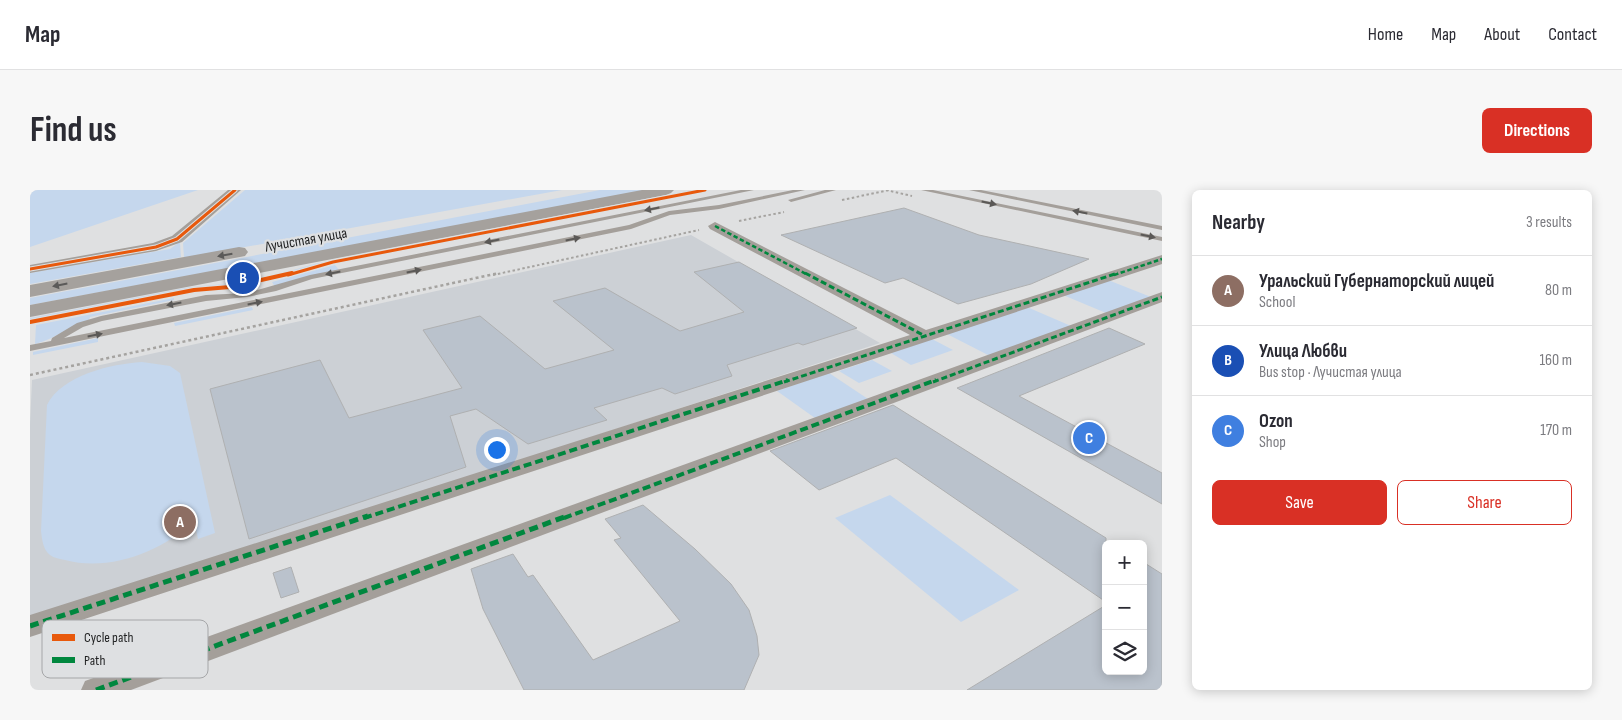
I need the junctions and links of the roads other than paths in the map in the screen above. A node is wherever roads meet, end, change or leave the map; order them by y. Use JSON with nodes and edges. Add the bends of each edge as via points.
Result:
{"nodes":[{"id":1,"x":235,"y":190,"type":"edge"},
{"id":2,"x":582,"y":190,"type":"edge"},
{"id":3,"x":666,"y":190,"type":"edge"},
{"id":4,"x":751,"y":190,"type":"edge"},
{"id":5,"x":802,"y":190,"type":"edge"},
{"id":6,"x":834,"y":190,"type":"edge"},
{"id":7,"x":924,"y":190,"type":"edge"},
{"id":8,"x":972,"y":190,"type":"edge"},
{"id":9,"x":760,"y":207,"type":"dead end"},
{"id":10,"x":485,"y":208,"type":"dead end"},
{"id":11,"x":708,"y":208,"type":"junction"},
{"id":12,"x":728,"y":213,"type":"dead end"},
{"id":13,"x":716,"y":226,"type":"road end"},
{"id":14,"x":1162,"y":228,"type":"edge"},
{"id":15,"x":1162,"y":239,"type":"edge"},
{"id":16,"x":252,"y":250,"type":"dead end"},
{"id":17,"x":1162,"y":259,"type":"edge"},
{"id":18,"x":30,"y":269,"type":"edge"},
{"id":19,"x":30,"y":290,"type":"edge"},
{"id":20,"x":1162,"y":297,"type":"edge"},
{"id":21,"x":30,"y":311,"type":"edge"},
{"id":22,"x":925,"y":336,"type":"junction"},
{"id":23,"x":47,"y":344,"type":"junction"},
{"id":24,"x":30,"y":348,"type":"edge"},
{"id":25,"x":49,"y":620,"type":"edge"},
{"id":26,"x":42,"y":622,"type":"edge"},
{"id":27,"x":30,"y":626,"type":"edge"},
{"id":28,"x":208,"y":649,"type":"edge"},
{"id":29,"x":129,"y":678,"type":"edge"},
{"id":30,"x":96,"y":690,"type":"edge"}],
"edges":[{"from":1,"to":18,"type":"street","via":[[168,244]]},
{"from":2,"to":10,"type":"main road"},
{"from":3,"to":21,"type":"main road","name":"Лучистая улица"},
{"from":4,"to":23,"type":"lane","one_way":true,"via":[[310,277],[247,295],[206,298],[101,319],[80,325]]},
{"from":5,"to":11,"type":"lane"},
{"from":6,"to":9,"type":"lane"},
{"from":7,"to":15,"type":"lane","one_way":true},
{"from":14,"to":8,"type":"lane","one_way":true},
{"from":11,"to":12,"type":"lane","via":[[717,213]]},
{"from":23,"to":11,"type":"lane","one_way":true,"via":[[549,244],[631,227],[669,213]]},
{"from":13,"to":22,"type":"street"},
{"from":16,"to":19,"type":"main road","name":"Лучистая улица","one_way":true},
{"from":17,"to":22,"type":"street"},
{"from":20,"to":28,"type":"street"},
{"from":22,"to":25,"type":"street"},
{"from":23,"to":24,"type":"lane"},
{"from":26,"to":27,"type":"street"},
{"from":29,"to":30,"type":"street"}]}
